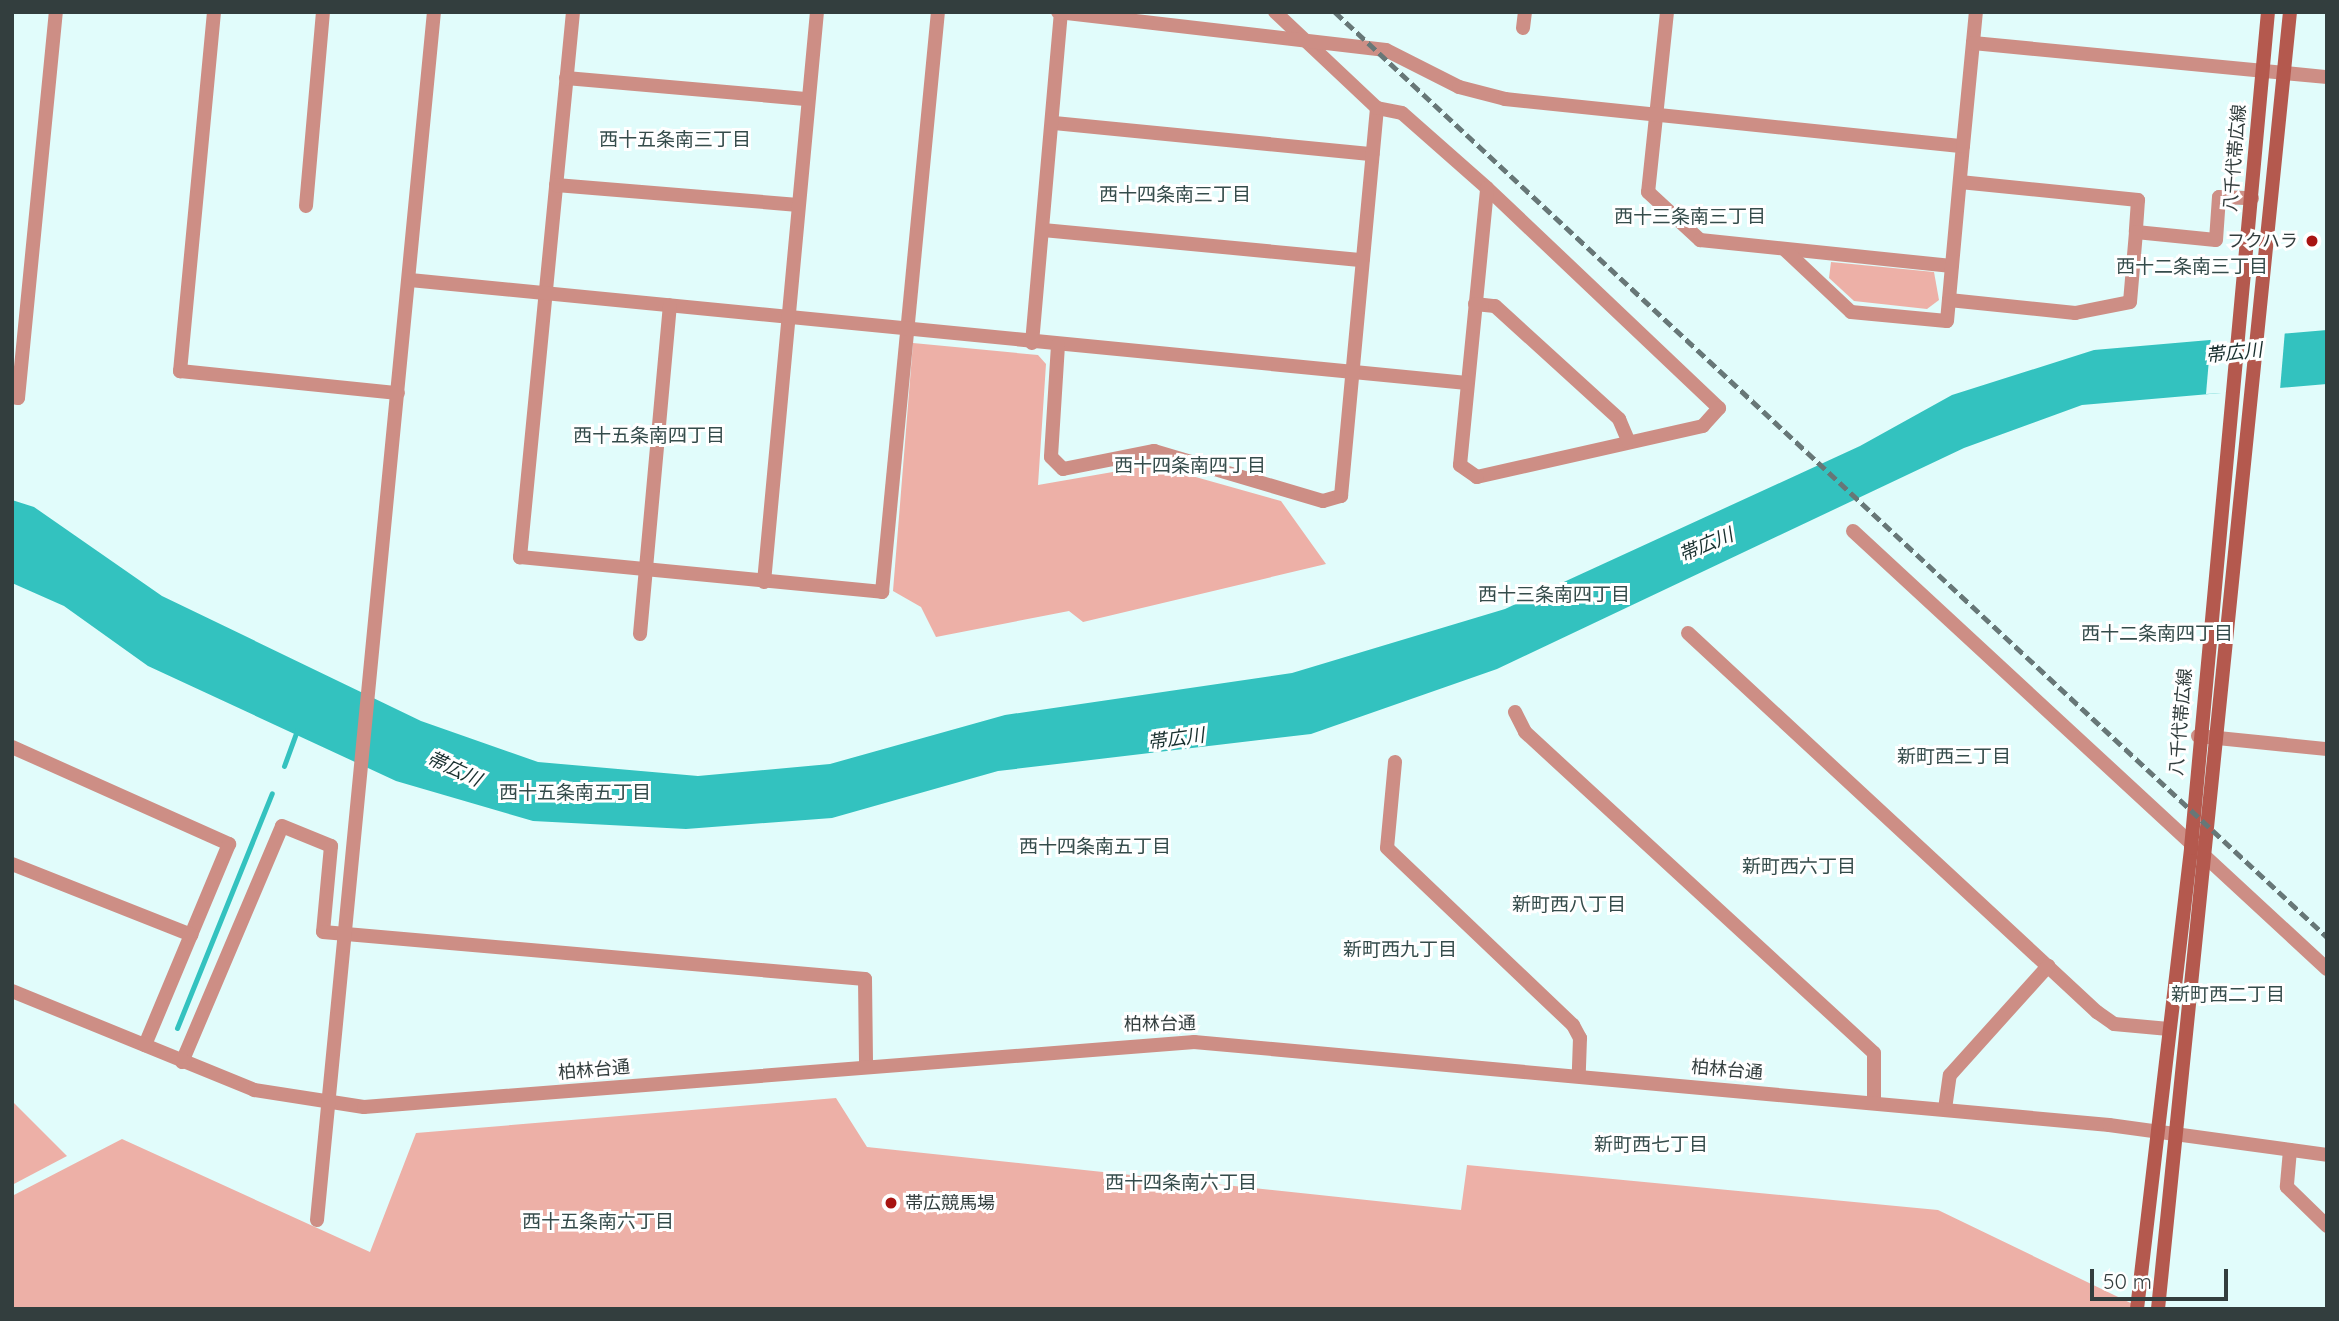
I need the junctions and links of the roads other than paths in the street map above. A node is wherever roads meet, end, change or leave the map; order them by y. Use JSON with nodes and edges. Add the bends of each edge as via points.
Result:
{"nodes":[{"id":1,"x":56,"y":12,"type":"edge"},
{"id":2,"x":214,"y":12,"type":"edge"},
{"id":3,"x":323,"y":12,"type":"edge"},
{"id":4,"x":434,"y":12,"type":"edge"},
{"id":5,"x":573,"y":12,"type":"edge"},
{"id":6,"x":817,"y":12,"type":"edge"},
{"id":7,"x":938,"y":12,"type":"edge"},
{"id":8,"x":1060,"y":12,"type":"edge"},
{"id":9,"x":1275,"y":12,"type":"edge"},
{"id":10,"x":1525,"y":12,"type":"edge"},
{"id":11,"x":1667,"y":12,"type":"edge"},
{"id":12,"x":1976,"y":12,"type":"edge"},
{"id":13,"x":2268,"y":12,"type":"edge"},
{"id":14,"x":2290,"y":12,"type":"edge"},
{"id":15,"x":1523,"y":28,"type":"dead end"},
{"id":16,"x":1301,"y":36,"type":"junction"},
{"id":17,"x":1973,"y":43,"type":"junction"},
{"id":18,"x":2262,"y":71,"type":"junction"},
{"id":19,"x":2284,"y":73,"type":"junction"},
{"id":20,"x":2327,"y":77,"type":"edge"},
{"id":21,"x":566,"y":78,"type":"junction"},
{"id":22,"x":808,"y":99,"type":"junction"},
{"id":23,"x":1377,"y":108,"type":"junction"},
{"id":24,"x":1657,"y":116,"type":"junction"},
{"id":25,"x":1054,"y":123,"type":"junction"},
{"id":26,"x":1963,"y":146,"type":"junction"},
{"id":27,"x":1372,"y":153,"type":"junction"},
{"id":28,"x":1960,"y":182,"type":"junction"},
{"id":29,"x":556,"y":185,"type":"junction"},
{"id":30,"x":1487,"y":188,"type":"junction"},
{"id":31,"x":2252,"y":198,"type":"junction"},
{"id":32,"x":798,"y":205,"type":"junction"},
{"id":33,"x":306,"y":206,"type":"dead end"},
{"id":34,"x":1043,"y":230,"type":"junction"},
{"id":35,"x":2136,"y":232,"type":"junction"},
{"id":36,"x":1784,"y":249,"type":"junction"},
{"id":37,"x":1363,"y":260,"type":"junction"},
{"id":38,"x":1952,"y":266,"type":"junction"},
{"id":39,"x":410,"y":280,"type":"junction"},
{"id":40,"x":545,"y":293,"type":"junction"},
{"id":41,"x":1949,"y":300,"type":"junction"},
{"id":42,"x":1475,"y":304,"type":"junction"},
{"id":43,"x":670,"y":305,"type":"junction"},
{"id":44,"x":789,"y":318,"type":"junction"},
{"id":45,"x":907,"y":330,"type":"junction"},
{"id":46,"x":1032,"y":343,"type":"junction"},
{"id":47,"x":1058,"y":345,"type":"junction"},
{"id":48,"x":1352,"y":371,"type":"junction"},
{"id":49,"x":1467,"y":383,"type":"junction"},
{"id":50,"x":398,"y":393,"type":"junction"},
{"id":51,"x":12,"y":397,"type":"edge"},
{"id":52,"x":1629,"y":442,"type":"junction"},
{"id":53,"x":1853,"y":531,"type":"dead end"},
{"id":54,"x":646,"y":568,"type":"junction"},
{"id":55,"x":764,"y":582,"type":"junction"},
{"id":56,"x":1688,"y":633,"type":"dead end"},
{"id":57,"x":640,"y":634,"type":"dead end"},
{"id":58,"x":1515,"y":712,"type":"dead end"},
{"id":59,"x":2198,"y":736,"type":"junction"},
{"id":60,"x":2219,"y":739,"type":"junction"},
{"id":61,"x":12,"y":747,"type":"edge"},
{"id":62,"x":2327,"y":749,"type":"edge"},
{"id":63,"x":1395,"y":762,"type":"dead end"},
{"id":64,"x":2191,"y":848,"type":"junction"},
{"id":65,"x":2207,"y":860,"type":"junction"},
{"id":66,"x":12,"y":864,"type":"edge"},
{"id":67,"x":191,"y":935,"type":"junction"},
{"id":68,"x":346,"y":936,"type":"junction"},
{"id":69,"x":2048,"y":966,"type":"junction"},
{"id":70,"x":2327,"y":969,"type":"edge"},
{"id":71,"x":12,"y":992,"type":"edge"},
{"id":72,"x":2169,"y":1029,"type":"junction"},
{"id":73,"x":145,"y":1045,"type":"junction"},
{"id":74,"x":181,"y":1062,"type":"junction"},
{"id":75,"x":866,"y":1064,"type":"junction"},
{"id":76,"x":1579,"y":1076,"type":"junction"},
{"id":77,"x":1874,"y":1102,"type":"junction"},
{"id":78,"x":330,"y":1104,"type":"junction"},
{"id":79,"x":1945,"y":1109,"type":"junction"},
{"id":80,"x":2159,"y":1130,"type":"junction"},
{"id":81,"x":2180,"y":1133,"type":"junction"},
{"id":82,"x":2290,"y":1150,"type":"junction"},
{"id":83,"x":2327,"y":1155,"type":"edge"},
{"id":84,"x":317,"y":1220,"type":"dead end"},
{"id":85,"x":2327,"y":1226,"type":"edge"},
{"id":86,"x":2137,"y":1309,"type":"edge"},
{"id":87,"x":2158,"y":1309,"type":"edge"}],
"edges":[{"from":1,"to":51,"type":"street","via":[[18,398]]},
{"from":2,"to":50,"type":"street","via":[[180,371]]},
{"from":3,"to":33,"type":"street"},
{"from":4,"to":39,"type":"street"},
{"from":5,"to":21,"type":"street"},
{"from":6,"to":22,"type":"street"},
{"from":7,"to":45,"type":"street"},
{"from":8,"to":16,"type":"street"},
{"from":8,"to":25,"type":"street"},
{"from":9,"to":16,"type":"street"},
{"from":10,"to":15,"type":"street"},
{"from":11,"to":24,"type":"street"},
{"from":12,"to":17,"type":"street"},
{"from":13,"to":18,"type":"main road","name":"八千代帯広線"},
{"from":14,"to":19,"type":"main road"},
{"from":16,"to":23,"type":"street"},
{"from":16,"to":24,"type":"street","via":[[1386,50],[1459,87],[1505,99]]},
{"from":17,"to":18,"type":"street"},
{"from":17,"to":26,"type":"street"},
{"from":18,"to":19,"type":"street"},
{"from":18,"to":31,"type":"main road","name":"八千代帯広線"},
{"from":19,"to":20,"type":"street"},
{"from":19,"to":60,"type":"main road"},
{"from":21,"to":22,"type":"street"},
{"from":21,"to":29,"type":"street"},
{"from":22,"to":32,"type":"street"},
{"from":23,"to":27,"type":"street"},
{"from":23,"to":30,"type":"street","via":[[1402,113]]},
{"from":24,"to":26,"type":"street"},
{"from":24,"to":36,"type":"street","via":[[1648,192],[1700,240]]},
{"from":25,"to":27,"type":"street"},
{"from":25,"to":34,"type":"street"},
{"from":26,"to":28,"type":"street"},
{"from":27,"to":37,"type":"street"},
{"from":28,"to":35,"type":"street","via":[[2138,200]]},
{"from":28,"to":38,"type":"street"},
{"from":29,"to":32,"type":"street"},
{"from":29,"to":40,"type":"street"},
{"from":30,"to":42,"type":"street"},
{"from":30,"to":52,"type":"street","via":[[1719,408],[1703,426]]},
{"from":31,"to":35,"type":"street","via":[[2219,197],[2216,240]]},
{"from":31,"to":59,"type":"main road","name":"八千代帯広線"},
{"from":32,"to":44,"type":"street"},
{"from":34,"to":37,"type":"street"},
{"from":34,"to":46,"type":"street"},
{"from":35,"to":41,"type":"street","via":[[2130,302],[2075,313]]},
{"from":36,"to":38,"type":"street"},
{"from":36,"to":41,"type":"street","via":[[1851,312],[1947,321]]},
{"from":37,"to":48,"type":"street"},
{"from":38,"to":41,"type":"street"},
{"from":39,"to":40,"type":"street"},
{"from":39,"to":50,"type":"street"},
{"from":40,"to":43,"type":"street"},
{"from":40,"to":54,"type":"street","via":[[520,557]]},
{"from":42,"to":49,"type":"street"},
{"from":42,"to":52,"type":"street","via":[[1495,306],[1619,419]]},
{"from":43,"to":44,"type":"street"},
{"from":43,"to":54,"type":"street"},
{"from":44,"to":45,"type":"street"},
{"from":44,"to":55,"type":"street"},
{"from":45,"to":46,"type":"street"},
{"from":45,"to":55,"type":"street","via":[[882,592]]},
{"from":46,"to":47,"type":"street"},
{"from":47,"to":48,"type":"street"},
{"from":47,"to":48,"type":"street","via":[[1051,457],[1063,469],[1154,452],[1323,501],[1341,496]]},
{"from":48,"to":49,"type":"street"},
{"from":49,"to":52,"type":"street","via":[[1460,465],[1477,477]]},
{"from":50,"to":68,"type":"street"},
{"from":53,"to":64,"type":"street"},
{"from":54,"to":55,"type":"street"},
{"from":54,"to":57,"type":"street"},
{"from":56,"to":69,"type":"street"},
{"from":58,"to":77,"type":"street","via":[[1525,732],[1874,1053]]},
{"from":59,"to":60,"type":"street"},
{"from":59,"to":64,"type":"main road","name":"八千代帯広線"},
{"from":60,"to":62,"type":"street"},
{"from":60,"to":65,"type":"main road"},
{"from":61,"to":67,"type":"street","via":[[229,844]]},
{"from":63,"to":76,"type":"street","via":[[1387,848],[1573,1025],[1580,1038]]},
{"from":64,"to":65,"type":"street"},
{"from":64,"to":72,"type":"main road","name":"八千代帯広線"},
{"from":65,"to":70,"type":"street"},
{"from":65,"to":81,"type":"main road"},
{"from":66,"to":67,"type":"street"},
{"from":67,"to":73,"type":"street"},
{"from":68,"to":74,"type":"street","via":[[323,932],[331,846],[282,825]]},
{"from":68,"to":75,"type":"street","via":[[865,979]]},
{"from":68,"to":78,"type":"street"},
{"from":69,"to":72,"type":"street","via":[[2115,1024]]},
{"from":69,"to":79,"type":"street","via":[[1950,1075]]},
{"from":71,"to":73,"type":"street","name":"柏林台通"},
{"from":72,"to":80,"type":"main road","name":"八千代帯広線"},
{"from":73,"to":74,"type":"street","name":"柏林台通"},
{"from":74,"to":78,"type":"street","name":"柏林台通","via":[[254,1090]]},
{"from":75,"to":76,"type":"street","name":"柏林台通","via":[[1194,1042]]},
{"from":75,"to":78,"type":"street","name":"柏林台通","via":[[598,1090]]},
{"from":76,"to":77,"type":"street","name":"柏林台通"},
{"from":77,"to":79,"type":"street","name":"柏林台通"},
{"from":78,"to":84,"type":"street"},
{"from":79,"to":80,"type":"street","name":"柏林台通"},
{"from":80,"to":81,"type":"street","name":"柏林台通"},
{"from":80,"to":86,"type":"main road","name":"八千代帯広線"},
{"from":81,"to":82,"type":"street","name":"柏林台通"},
{"from":81,"to":87,"type":"main road"},
{"from":82,"to":83,"type":"street","name":"柏林台通"},
{"from":82,"to":85,"type":"street","via":[[2287,1187]]}]}
